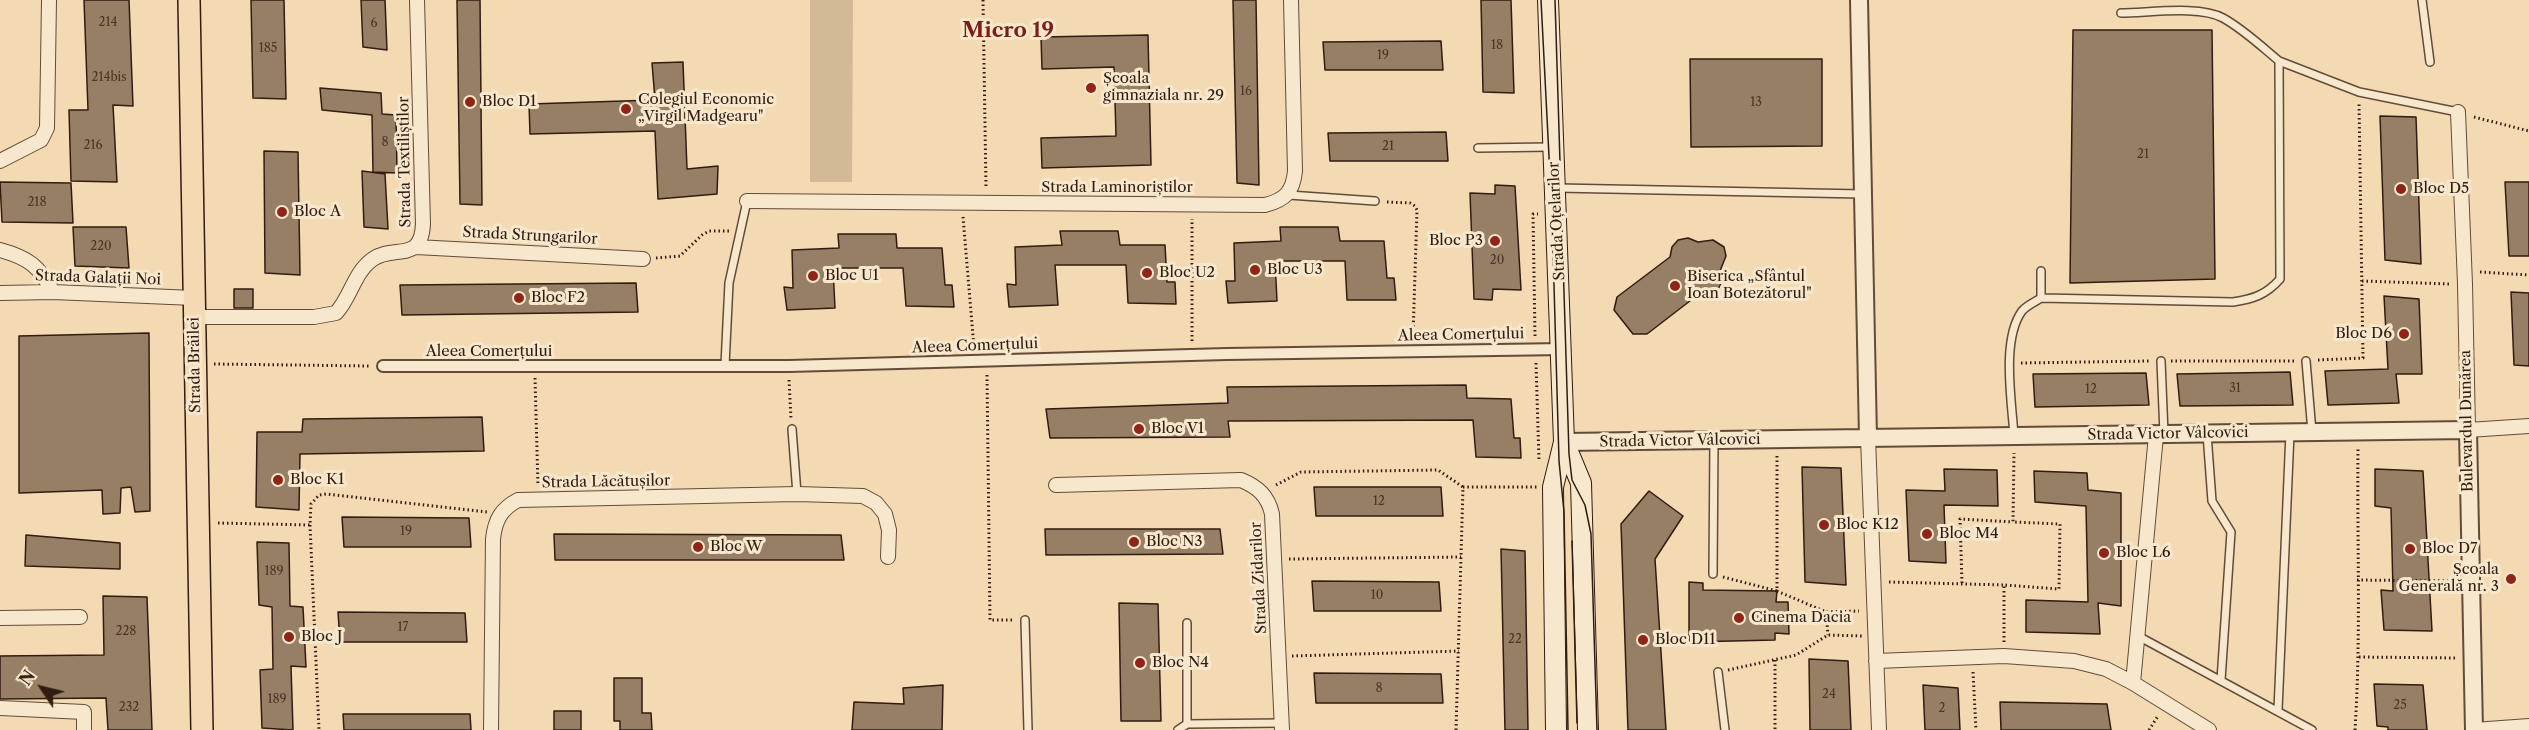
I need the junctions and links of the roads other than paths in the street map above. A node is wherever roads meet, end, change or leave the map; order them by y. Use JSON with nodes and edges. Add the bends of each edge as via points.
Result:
{"nodes":[{"id":1,"x":49,"y":0,"type":"edge"},
{"id":2,"x":189,"y":0,"type":"edge"},
{"id":3,"x":417,"y":0,"type":"edge"},
{"id":4,"x":1291,"y":0,"type":"edge"},
{"id":5,"x":1548,"y":0,"type":"edge"},
{"id":6,"x":1859,"y":0,"type":"edge"},
{"id":7,"x":2422,"y":0,"type":"edge"},
{"id":8,"x":2121,"y":13,"type":"dead end"},
{"id":9,"x":2279,"y":61,"type":"junction"},
{"id":10,"x":2430,"y":62,"type":"dead end"},
{"id":11,"x":2458,"y":112,"type":"joint"},
{"id":12,"x":1554,"y":147,"type":"junction"},
{"id":13,"x":1478,"y":148,"type":"dead end"},
{"id":14,"x":0,"y":161,"type":"edge"},
{"id":15,"x":1555,"y":188,"type":"junction"},
{"id":16,"x":1288,"y":195,"type":"junction"},
{"id":17,"x":1865,"y":195,"type":"junction"},
{"id":18,"x":747,"y":201,"type":"joint"},
{"id":19,"x":1375,"y":201,"type":"road end"},
{"id":20,"x":416,"y":247,"type":"junction"},
{"id":21,"x":0,"y":250,"type":"edge"},
{"id":22,"x":643,"y":259,"type":"road end"},
{"id":23,"x":2041,"y":270,"type":"dead end"},
{"id":24,"x":53,"y":292,"type":"junction"},
{"id":25,"x":0,"y":293,"type":"edge"},
{"id":26,"x":2041,"y":298,"type":"junction"},
{"id":27,"x":194,"y":307,"type":"junction"},
{"id":28,"x":1564,"y":349,"type":"junction"},
{"id":29,"x":2161,"y":361,"type":"dead end"},
{"id":30,"x":2306,"y":361,"type":"dead end"},
{"id":31,"x":725,"y":365,"type":"junction"},
{"id":32,"x":383,"y":366,"type":"dead end"},
{"id":33,"x":2529,"y":426,"type":"edge"},
{"id":34,"x":792,"y":429,"type":"road end"},
{"id":35,"x":2468,"y":430,"type":"junction"},
{"id":36,"x":2312,"y":432,"type":"junction"},
{"id":37,"x":2290,"y":433,"type":"junction"},
{"id":38,"x":2160,"y":434,"type":"junction"},
{"id":39,"x":2207,"y":434,"type":"junction"},
{"id":40,"x":2014,"y":436,"type":"junction"},
{"id":41,"x":1868,"y":438,"type":"junction"},
{"id":42,"x":1714,"y":440,"type":"junction"},
{"id":43,"x":1564,"y":442,"type":"junction"},
{"id":44,"x":1056,"y":485,"type":"dead end"},
{"id":45,"x":797,"y":494,"type":"junction"},
{"id":46,"x":888,"y":557,"type":"dead end"},
{"id":47,"x":1713,"y":574,"type":"road end"},
{"id":48,"x":80,"y":617,"type":"dead end"},
{"id":49,"x":0,"y":618,"type":"edge"},
{"id":50,"x":1025,"y":620,"type":"road end"},
{"id":51,"x":1187,"y":623,"type":"dead end"},
{"id":52,"x":2138,"y":636,"type":"junction"},
{"id":53,"x":1876,"y":661,"type":"junction"},
{"id":54,"x":1718,"y":672,"type":"road end"},
{"id":55,"x":2221,"y":680,"type":"junction"},
{"id":56,"x":2133,"y":683,"type":"junction"},
{"id":57,"x":0,"y":708,"type":"edge"},
{"id":58,"x":2277,"y":710,"type":"junction"},
{"id":59,"x":1187,"y":724,"type":"junction"},
{"id":60,"x":2529,"y":726,"type":"edge"},
{"id":61,"x":1282,"y":727,"type":"edge"},
{"id":62,"x":84,"y":730,"type":"edge"},
{"id":63,"x":202,"y":730,"type":"edge"},
{"id":64,"x":491,"y":730,"type":"edge"},
{"id":65,"x":1028,"y":730,"type":"edge"},
{"id":66,"x":1178,"y":730,"type":"edge"},
{"id":67,"x":1556,"y":730,"type":"edge"},
{"id":68,"x":1588,"y":730,"type":"edge"},
{"id":69,"x":1725,"y":730,"type":"edge"},
{"id":70,"x":1879,"y":730,"type":"edge"},
{"id":71,"x":2209,"y":730,"type":"edge"},
{"id":72,"x":2312,"y":730,"type":"edge"},
{"id":73,"x":2474,"y":730,"type":"edge"}],
"edges":[{"from":1,"to":14,"type":"street","via":[[47,128],[41,140]]},
{"from":2,"to":27,"type":"main road","name":"Strada Brăilei"},
{"from":3,"to":20,"type":"street","name":"Strada Textiliștilor","via":[[423,233]]},
{"from":4,"to":16,"type":"street","via":[[1295,171]]},
{"from":5,"to":12,"type":"main road","name":"Strada Oțelarilor"},
{"from":6,"to":17,"type":"street"},
{"from":7,"to":10,"type":"lane"},
{"from":8,"to":9,"type":"lane","via":[[2203,12],[2222,17]]},
{"from":9,"to":11,"type":"lane","via":[[2359,92]]},
{"from":9,"to":26,"type":"lane","via":[[2281,260],[2280,279],[2270,291],[2233,302]]},
{"from":11,"to":35,"type":"street","name":"Bulevardul Dunărea"},
{"from":12,"to":13,"type":"lane"},
{"from":12,"to":15,"type":"main road","name":"Strada Oțelarilor"},
{"from":15,"to":17,"type":"lane"},
{"from":15,"to":28,"type":"main road","name":"Strada Oțelarilor"},
{"from":16,"to":18,"type":"street","name":"Strada Laminoriștilor","via":[[1264,206]]},
{"from":16,"to":19,"type":"lane"},
{"from":17,"to":41,"type":"street"},
{"from":18,"to":31,"type":"lane","via":[[729,283]]},
{"from":20,"to":22,"type":"street","name":"Strada Strungarilor"},
{"from":20,"to":27,"type":"street","name":"Strada Textiliștilor","via":[[401,254],[383,254],[369,262],[336,313],[314,316]]},
{"from":21,"to":24,"type":"street","via":[[32,263]]},
{"from":23,"to":26,"type":"lane"},
{"from":24,"to":25,"type":"street","name":"Strada Galații Noi"},
{"from":24,"to":27,"type":"street","name":"Strada Galații Noi"},
{"from":26,"to":40,"type":"lane","via":[[2023,310],[2010,347]]},
{"from":27,"to":63,"type":"main road","name":"Strada Brăilei"},
{"from":28,"to":31,"type":"street","name":"Aleea Comerțului"},
{"from":28,"to":43,"type":"main road","name":"Strada Oțelarilor"},
{"from":29,"to":38,"type":"lane"},
{"from":30,"to":36,"type":"lane"},
{"from":31,"to":32,"type":"street","name":"Aleea Comerțului"},
{"from":33,"to":35,"type":"street"},
{"from":34,"to":45,"type":"lane"},
{"from":35,"to":36,"type":"street","name":"Strada Victor Vâlcovici"},
{"from":35,"to":73,"type":"street","name":"Bulevardul Dunărea"},
{"from":36,"to":37,"type":"street","name":"Strada Victor Vâlcovici"},
{"from":37,"to":39,"type":"street","name":"Strada Victor Vâlcovici"},
{"from":37,"to":58,"type":"lane"},
{"from":38,"to":39,"type":"street","name":"Strada Victor Vâlcovici"},
{"from":38,"to":40,"type":"street","name":"Strada Victor Vâlcovici"},
{"from":38,"to":52,"type":"street"},
{"from":39,"to":55,"type":"lane","via":[[2212,501],[2231,532]]},
{"from":40,"to":41,"type":"street","name":"Strada Victor Vâlcovici"},
{"from":41,"to":42,"type":"street","name":"Strada Victor Vâlcovici"},
{"from":41,"to":53,"type":"street"},
{"from":42,"to":43,"type":"street","name":"Strada Victor Vâlcovici"},
{"from":42,"to":47,"type":"lane"},
{"from":43,"to":67,"type":"main road","name":"Strada Oțelarilor","via":[[1553,487]]},
{"from":43,"to":68,"type":"main road","name":"Strada Oțelarilor","via":[[1581,483]]},
{"from":44,"to":61,"type":"street","name":"Strada Zidarilor","via":[[1241,480],[1264,494],[1272,514]]},
{"from":45,"to":46,"type":"street","name":"Strada Lăcătușilor","via":[[863,496],[876,503],[885,514],[889,530]]},
{"from":45,"to":64,"type":"street","name":"Strada Lăcătușilor","via":[[518,500],[501,513],[494,525],[493,539]]},
{"from":48,"to":49,"type":"street"},
{"from":50,"to":65,"type":"lane"},
{"from":51,"to":59,"type":"lane"},
{"from":52,"to":55,"type":"lane"},
{"from":52,"to":56,"type":"street"},
{"from":53,"to":56,"type":"street","via":[[2004,656],[2074,661],[2106,669]]},
{"from":53,"to":70,"type":"street"},
{"from":54,"to":69,"type":"lane"},
{"from":55,"to":58,"type":"lane"},
{"from":56,"to":71,"type":"street"},
{"from":57,"to":62,"type":"street","via":[[84,708]]},
{"from":58,"to":72,"type":"lane"},
{"from":59,"to":61,"type":"lane"},
{"from":59,"to":66,"type":"lane"},
{"from":60,"to":73,"type":"street"}]}
